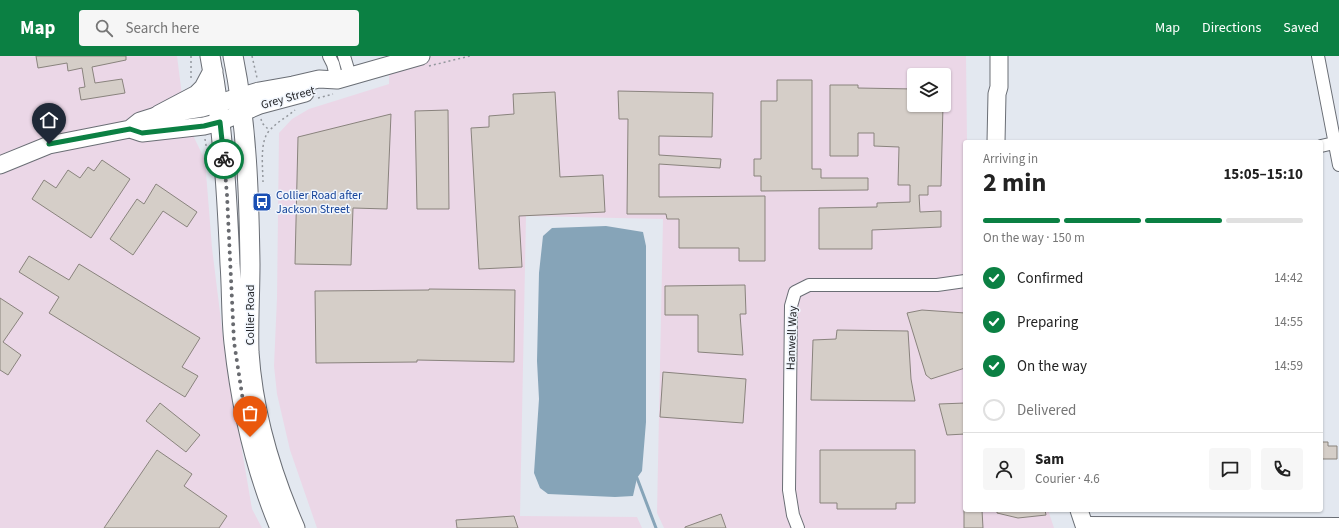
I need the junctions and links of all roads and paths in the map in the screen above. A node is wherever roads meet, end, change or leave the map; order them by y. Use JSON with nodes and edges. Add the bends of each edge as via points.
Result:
{"nodes":[{"id":1,"x":233,"y":56,"type":"edge"},
{"id":2,"x":252,"y":56,"type":"edge"},
{"id":3,"x":329,"y":56,"type":"edge"},
{"id":4,"x":344,"y":56,"type":"edge"},
{"id":5,"x":421,"y":56,"type":"edge"},
{"id":6,"x":991,"y":56,"type":"edge"},
{"id":7,"x":999,"y":56,"type":"edge"},
{"id":8,"x":1318,"y":56,"type":"edge"},
{"id":9,"x":212,"y":63,"type":"edge"},
{"id":10,"x":256,"y":74,"type":"dead end"},
{"id":11,"x":340,"y":79,"type":"junction"},
{"id":12,"x":997,"y":94,"type":"junction"},
{"id":13,"x":240,"y":105,"type":"junction"},
{"id":14,"x":219,"y":113,"type":"junction"},
{"id":15,"x":159,"y":115,"type":"junction"},
{"id":16,"x":130,"y":129,"type":"junction"},
{"id":17,"x":269,"y":130,"type":"dead end"},
{"id":18,"x":996,"y":140,"type":"edge"},
{"id":19,"x":1334,"y":143,"type":"junction"},
{"id":20,"x":1323,"y":146,"type":"edge"},
{"id":21,"x":0,"y":165,"type":"edge"},
{"id":22,"x":1339,"y":165,"type":"edge"},
{"id":23,"x":263,"y":189,"type":"dead end"},
{"id":24,"x":963,"y":281,"type":"edge"},
{"id":25,"x":1083,"y":520,"type":"edge"},
{"id":26,"x":1339,"y":524,"type":"edge"},
{"id":27,"x":1253,"y":526,"type":"edge"},
{"id":28,"x":280,"y":528,"type":"edge"},
{"id":29,"x":295,"y":528,"type":"edge"},
{"id":30,"x":798,"y":528,"type":"edge"}],
"edges":[{"from":1,"to":13,"type":"main road","name":"Collier Road"},
{"from":2,"to":10,"type":"path"},
{"from":3,"to":11,"type":"street"},
{"from":4,"to":11,"type":"street"},
{"from":5,"to":11,"type":"street","name":"Grey Street"},
{"from":6,"to":12,"type":"street","via":[[992,85]]},
{"from":7,"to":12,"type":"street"},
{"from":8,"to":19,"type":"street"},
{"from":9,"to":14,"type":"main road","name":"Collier Road"},
{"from":9,"to":15,"type":"main road","via":[[204,88],[197,95]]},
{"from":11,"to":13,"type":"street","name":"Grey Street","via":[[319,79]]},
{"from":12,"to":18,"type":"street"},
{"from":13,"to":14,"type":"street","name":"Grey Street"},
{"from":13,"to":29,"type":"main road","name":"Collier Road","via":[[249,201],[250,353],[253,380],[274,476]]},
{"from":14,"to":15,"type":"street","via":[[202,108]]},
{"from":14,"to":16,"type":"street","via":[[204,126],[142,133]]},
{"from":14,"to":28,"type":"main road","name":"Collier Road","via":[[227,195],[234,342],[239,378],[256,461]]},
{"from":15,"to":16,"type":"street","via":[[140,121]]},
{"from":16,"to":21,"type":"street","via":[[49,144]]},
{"from":17,"to":23,"type":"path","via":[[262,156]]},
{"from":19,"to":20,"type":"street"},
{"from":19,"to":22,"type":"street"},
{"from":24,"to":30,"type":"street","name":"Hanwell Way","via":[[937,285],[809,285],[795,292],[791,306],[789,490]]},
{"from":25,"to":27,"type":"street"},
{"from":26,"to":27,"type":"street"}]}
